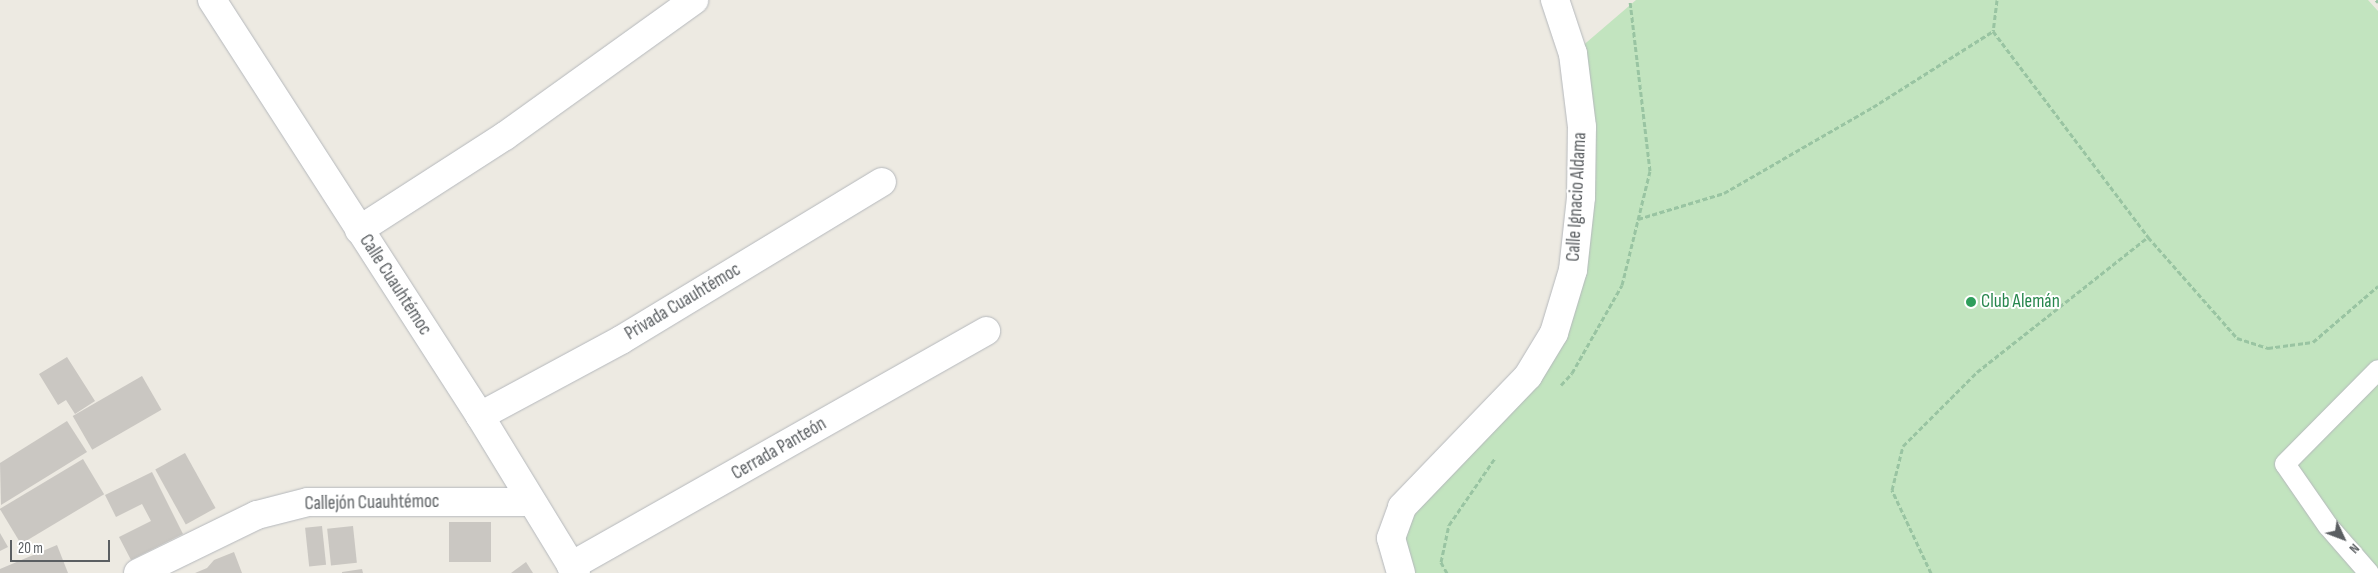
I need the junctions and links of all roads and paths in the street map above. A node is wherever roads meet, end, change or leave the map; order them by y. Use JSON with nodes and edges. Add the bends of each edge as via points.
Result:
{"nodes":[{"id":1,"x":212,"y":0,"type":"edge"},
{"id":2,"x":694,"y":0,"type":"edge"},
{"id":3,"x":1555,"y":0,"type":"edge"},
{"id":4,"x":1997,"y":0,"type":"edge"},
{"id":5,"x":1993,"y":31,"type":"junction"},
{"id":6,"x":882,"y":182,"type":"dead end"},
{"id":7,"x":1638,"y":219,"type":"dead end"},
{"id":8,"x":359,"y":230,"type":"junction"},
{"id":9,"x":2148,"y":236,"type":"junction"},
{"id":10,"x":2378,"y":286,"type":"edge"},
{"id":11,"x":986,"y":331,"type":"dead end"},
{"id":12,"x":2378,"y":370,"type":"edge"},
{"id":13,"x":480,"y":416,"type":"junction"},
{"id":14,"x":531,"y":502,"type":"junction"},
{"id":15,"x":574,"y":570,"type":"edge"},
{"id":16,"x":138,"y":573,"type":"edge"},
{"id":17,"x":1401,"y":573,"type":"edge"},
{"id":18,"x":1931,"y":573,"type":"edge"},
{"id":19,"x":2369,"y":573,"type":"edge"}],
"edges":[{"from":1,"to":8,"type":"street","name":"Calle Cuauhtémoc"},
{"from":2,"to":8,"type":"street","via":[[504,136]]},
{"from":3,"to":17,"type":"street","name":"Calle Ignacio Aldama","via":[[1573,54],[1582,127],[1581,197],[1573,270],[1554,333],[1528,376],[1402,507],[1391,538]]},
{"from":4,"to":5,"type":"path"},
{"from":5,"to":7,"type":"path","via":[[1873,107],[1724,193]]},
{"from":5,"to":9,"type":"path"},
{"from":6,"to":13,"type":"street","name":"Privada Cuauhtémoc","via":[[621,340]]},
{"from":8,"to":13,"type":"street","name":"Calle Cuauhtémoc"},
{"from":9,"to":10,"type":"path","via":[[2237,338],[2268,348],[2313,342]]},
{"from":9,"to":18,"type":"path","via":[[1977,372],[1903,446],[1892,490]]},
{"from":11,"to":15,"type":"street","name":"Cerrada Panteón"},
{"from":12,"to":19,"type":"lane","via":[[2285,464],[2328,526]]},
{"from":13,"to":14,"type":"street","name":"Calle Cuauhtémoc"},
{"from":14,"to":15,"type":"street","name":"Calle Cuauhtémoc"},
{"from":14,"to":16,"type":"street","name":"Callejón Cuauhtémoc","via":[[308,502],[257,516]]}]}
